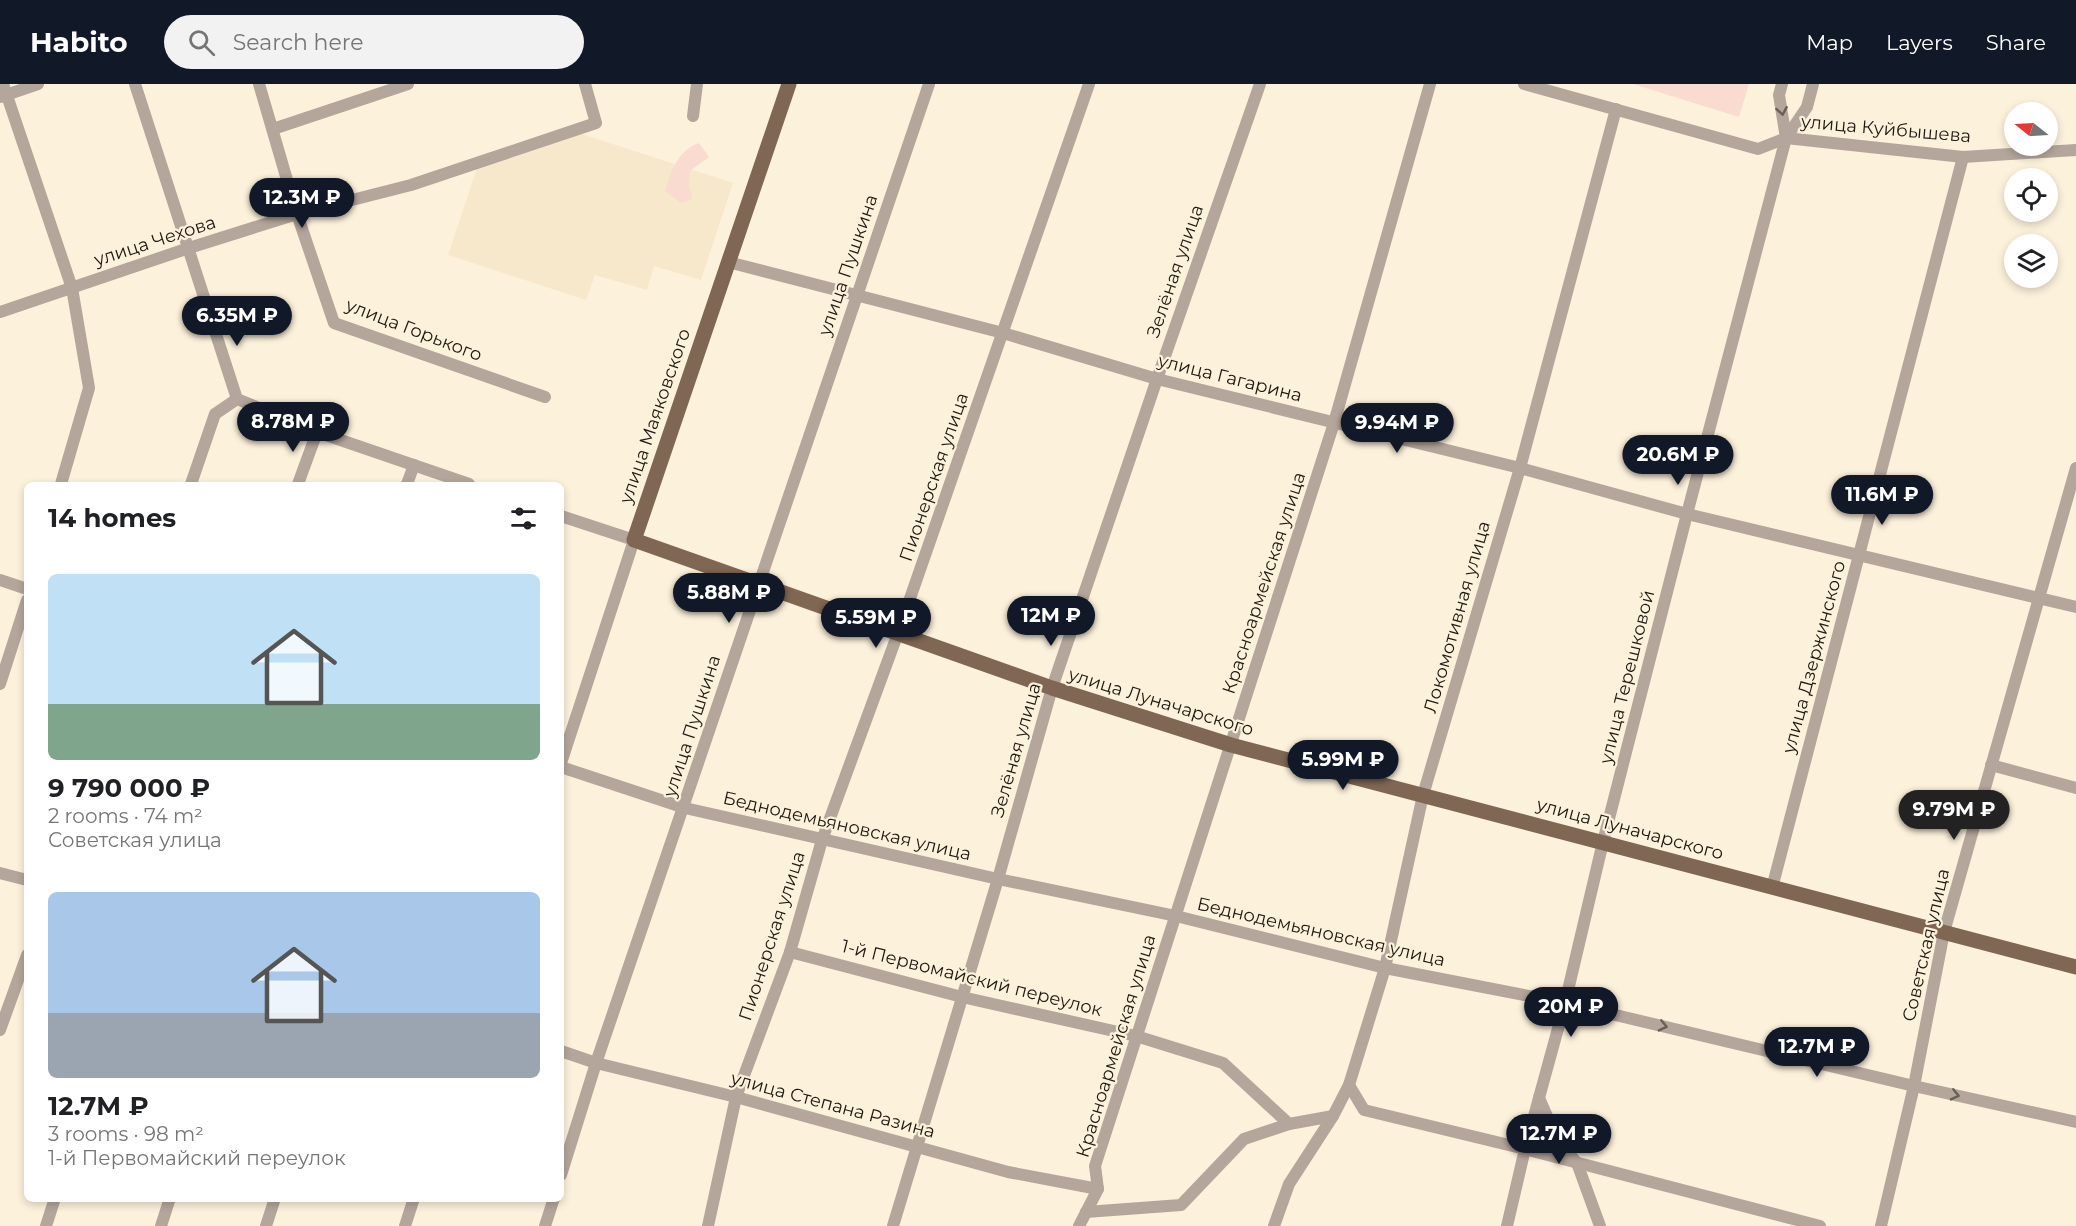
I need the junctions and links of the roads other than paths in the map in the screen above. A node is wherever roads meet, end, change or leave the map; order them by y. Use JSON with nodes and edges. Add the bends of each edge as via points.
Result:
{"nodes":[{"id":1,"x":38,"y":84,"type":"edge"},
{"id":2,"x":135,"y":84,"type":"edge"},
{"id":3,"x":259,"y":84,"type":"edge"},
{"id":4,"x":408,"y":84,"type":"edge"},
{"id":5,"x":585,"y":84,"type":"edge"},
{"id":6,"x":697,"y":84,"type":"edge"},
{"id":7,"x":789,"y":84,"type":"edge"},
{"id":8,"x":929,"y":84,"type":"edge"},
{"id":9,"x":1089,"y":84,"type":"edge"},
{"id":10,"x":1260,"y":84,"type":"edge"},
{"id":11,"x":1430,"y":84,"type":"edge"},
{"id":12,"x":1524,"y":84,"type":"edge"},
{"id":13,"x":1782,"y":84,"type":"edge"},
{"id":14,"x":1813,"y":84,"type":"edge"},
{"id":15,"x":3,"y":92,"type":"edge"},
{"id":16,"x":1616,"y":110,"type":"junction"},
{"id":17,"x":693,"y":116,"type":"dead end"},
{"id":18,"x":273,"y":129,"type":"junction"},
{"id":19,"x":1786,"y":138,"type":"junction"},
{"id":20,"x":2076,"y":150,"type":"edge"},
{"id":21,"x":1963,"y":157,"type":"junction"},
{"id":22,"x":297,"y":214,"type":"junction"},
{"id":23,"x":189,"y":248,"type":"junction"},
{"id":24,"x":728,"y":262,"type":"junction"},
{"id":25,"x":72,"y":288,"type":"junction"},
{"id":26,"x":856,"y":296,"type":"junction"},
{"id":27,"x":0,"y":312,"type":"edge"},
{"id":28,"x":1004,"y":333,"type":"junction"},
{"id":29,"x":1157,"y":379,"type":"junction"},
{"id":30,"x":545,"y":397,"type":"dead end"},
{"id":31,"x":237,"y":399,"type":"junction"},
{"id":32,"x":1334,"y":423,"type":"junction"},
{"id":33,"x":316,"y":432,"type":"junction"},
{"id":34,"x":414,"y":465,"type":"junction"},
{"id":35,"x":1520,"y":468,"type":"junction"},
{"id":36,"x":2076,"y":468,"type":"edge"},
{"id":37,"x":62,"y":482,"type":"edge"},
{"id":38,"x":192,"y":482,"type":"edge"},
{"id":39,"x":299,"y":482,"type":"edge"},
{"id":40,"x":408,"y":482,"type":"edge"},
{"id":41,"x":463,"y":482,"type":"edge"},
{"id":42,"x":1687,"y":514,"type":"junction"},
{"id":43,"x":564,"y":517,"type":"edge"},
{"id":44,"x":634,"y":540,"type":"junction"},
{"id":45,"x":1859,"y":555,"type":"junction"},
{"id":46,"x":0,"y":580,"type":"edge"},
{"id":47,"x":758,"y":583,"type":"junction"},
{"id":48,"x":24,"y":588,"type":"edge"},
{"id":49,"x":2040,"y":598,"type":"junction"},
{"id":50,"x":2076,"y":607,"type":"edge"},
{"id":51,"x":24,"y":609,"type":"edge"},
{"id":52,"x":898,"y":633,"type":"junction"},
{"id":53,"x":0,"y":684,"type":"edge"},
{"id":54,"x":1053,"y":688,"type":"junction"},
{"id":55,"x":1231,"y":746,"type":"junction"},
{"id":56,"x":564,"y":756,"type":"edge"},
{"id":57,"x":1991,"y":765,"type":"junction"},
{"id":58,"x":564,"y":766,"type":"edge"},
{"id":59,"x":2076,"y":788,"type":"edge"},
{"id":60,"x":1424,"y":795,"type":"junction"},
{"id":61,"x":684,"y":808,"type":"junction"},
{"id":62,"x":822,"y":840,"type":"junction"},
{"id":63,"x":1603,"y":842,"type":"junction"},
{"id":64,"x":0,"y":873,"type":"edge"},
{"id":65,"x":24,"y":879,"type":"edge"},
{"id":66,"x":998,"y":879,"type":"junction"},
{"id":67,"x":1772,"y":888,"type":"junction"},
{"id":68,"x":1176,"y":916,"type":"junction"},
{"id":69,"x":1944,"y":932,"type":"junction"},
{"id":70,"x":790,"y":952,"type":"junction"},
{"id":71,"x":24,"y":963,"type":"edge"},
{"id":72,"x":2076,"y":967,"type":"edge"},
{"id":73,"x":1385,"y":968,"type":"junction"},
{"id":74,"x":963,"y":997,"type":"junction"},
{"id":75,"x":1565,"y":1003,"type":"junction"},
{"id":76,"x":0,"y":1030,"type":"edge"},
{"id":77,"x":1136,"y":1036,"type":"junction"},
{"id":78,"x":564,"y":1052,"type":"edge"},
{"id":79,"x":596,"y":1064,"type":"junction"},
{"id":80,"x":1349,"y":1085,"type":"junction"},
{"id":81,"x":1914,"y":1086,"type":"junction"},
{"id":82,"x":736,"y":1097,"type":"junction"},
{"id":83,"x":1539,"y":1098,"type":"junction"},
{"id":84,"x":1333,"y":1116,"type":"junction"},
{"id":85,"x":2076,"y":1122,"type":"edge"},
{"id":86,"x":1289,"y":1124,"type":"junction"},
{"id":87,"x":916,"y":1147,"type":"junction"},
{"id":88,"x":1525,"y":1149,"type":"junction"},
{"id":89,"x":1576,"y":1163,"type":"junction"},
{"id":90,"x":564,"y":1165,"type":"edge"},
{"id":91,"x":1098,"y":1189,"type":"junction"},
{"id":92,"x":54,"y":1202,"type":"edge"},
{"id":93,"x":169,"y":1202,"type":"edge"},
{"id":94,"x":274,"y":1202,"type":"edge"},
{"id":95,"x":413,"y":1202,"type":"edge"},
{"id":96,"x":553,"y":1202,"type":"edge"},
{"id":97,"x":1086,"y":1212,"type":"junction"},
{"id":98,"x":45,"y":1226,"type":"edge"},
{"id":99,"x":161,"y":1226,"type":"edge"},
{"id":100,"x":266,"y":1226,"type":"edge"},
{"id":101,"x":405,"y":1226,"type":"edge"},
{"id":102,"x":545,"y":1226,"type":"edge"},
{"id":103,"x":708,"y":1226,"type":"edge"},
{"id":104,"x":893,"y":1226,"type":"edge"},
{"id":105,"x":1079,"y":1226,"type":"edge"},
{"id":106,"x":1274,"y":1226,"type":"edge"},
{"id":107,"x":1507,"y":1226,"type":"edge"},
{"id":108,"x":1600,"y":1226,"type":"edge"},
{"id":109,"x":1820,"y":1226,"type":"edge"},
{"id":110,"x":1881,"y":1226,"type":"edge"}],
"edges":[{"from":1,"to":15,"type":"street"},
{"from":2,"to":23,"type":"street"},
{"from":3,"to":18,"type":"street","name":"улица Горького"},
{"from":4,"to":18,"type":"street"},
{"from":5,"to":22,"type":"street","name":"улица Чехова","via":[[597,123],[411,185]]},
{"from":6,"to":17,"type":"street"},
{"from":7,"to":24,"type":"main road","name":"улица Маяковского"},
{"from":8,"to":26,"type":"street","name":"улица Пушкина"},
{"from":9,"to":28,"type":"street","name":"Пионерская улица"},
{"from":10,"to":29,"type":"street","name":"Зелёная улица"},
{"from":11,"to":32,"type":"street","name":"Красноармейская улица"},
{"from":12,"to":16,"type":"street","name":"улица Куйбышева"},
{"from":13,"to":19,"type":"street","name":"улица Терешковой","one_way":true,"via":[[1779,95]]},
{"from":14,"to":19,"type":"street","name":"улица Терешковой","via":[[1808,107]]},
{"from":15,"to":25,"type":"street"},
{"from":16,"to":19,"type":"street","name":"улица Куйбышева","via":[[1758,149]]},
{"from":16,"to":35,"type":"street","name":"Локомотивная улица"},
{"from":18,"to":22,"type":"street","name":"улица Горького"},
{"from":19,"to":21,"type":"street","name":"улица Куйбышева"},
{"from":19,"to":42,"type":"street","name":"улица Терешковой"},
{"from":20,"to":21,"type":"street","name":"улица Куйбышева"},
{"from":21,"to":45,"type":"street","name":"улица Дзержинского"},
{"from":22,"to":23,"type":"street","name":"улица Чехова"},
{"from":22,"to":30,"type":"street","name":"улица Горького","via":[[334,323]]},
{"from":23,"to":25,"type":"street","name":"улица Чехова"},
{"from":23,"to":31,"type":"street"},
{"from":24,"to":26,"type":"street","name":"улица Гагарина"},
{"from":24,"to":44,"type":"main road","name":"улица Маяковского"},
{"from":25,"to":27,"type":"street","name":"улица Чехова"},
{"from":25,"to":37,"type":"street","via":[[88,388]]},
{"from":26,"to":28,"type":"street","name":"улица Гагарина"},
{"from":26,"to":47,"type":"street","name":"улица Пушкина"},
{"from":28,"to":29,"type":"street","name":"улица Гагарина"},
{"from":28,"to":52,"type":"street","name":"Пионерская улица"},
{"from":29,"to":32,"type":"street","name":"улица Гагарина"},
{"from":29,"to":54,"type":"street","name":"Зелёная улица"},
{"from":31,"to":33,"type":"street"},
{"from":31,"to":38,"type":"street","via":[[214,414]]},
{"from":32,"to":35,"type":"street","name":"улица Гагарина"},
{"from":32,"to":55,"type":"street","name":"Красноармейская улица"},
{"from":33,"to":34,"type":"street"},
{"from":33,"to":39,"type":"street"},
{"from":34,"to":40,"type":"street"},
{"from":34,"to":41,"type":"street"},
{"from":35,"to":42,"type":"street","name":"улица Гагарина"},
{"from":35,"to":60,"type":"street","name":"Локомотивная улица"},
{"from":36,"to":49,"type":"street","name":"Советская улица"},
{"from":42,"to":45,"type":"street","name":"улица Гагарина"},
{"from":42,"to":63,"type":"street","name":"улица Терешковой"},
{"from":43,"to":44,"type":"street","name":"улица Луначарского"},
{"from":44,"to":47,"type":"main road","name":"улица Луначарского"},
{"from":44,"to":56,"type":"street","name":"улица Маяковского"},
{"from":45,"to":49,"type":"street","name":"улица Гагарина"},
{"from":45,"to":67,"type":"street","name":"улица Дзержинского"},
{"from":46,"to":48,"type":"street"},
{"from":47,"to":52,"type":"main road","name":"улица Луначарского"},
{"from":47,"to":61,"type":"street","name":"улица Пушкина"},
{"from":49,"to":50,"type":"street","name":"улица Гагарина"},
{"from":49,"to":57,"type":"street","name":"Советская улица"},
{"from":51,"to":53,"type":"street"},
{"from":52,"to":54,"type":"main road","name":"улица Луначарского"},
{"from":52,"to":62,"type":"street","name":"Пионерская улица"},
{"from":54,"to":55,"type":"main road","name":"улица Луначарского"},
{"from":54,"to":66,"type":"street","name":"Зелёная улица"},
{"from":55,"to":60,"type":"main road","name":"улица Луначарского"},
{"from":55,"to":68,"type":"street","name":"Красноармейская улица"},
{"from":57,"to":59,"type":"street"},
{"from":57,"to":69,"type":"street","name":"Советская улица"},
{"from":58,"to":61,"type":"street","name":"Беднодемьяновская улица"},
{"from":60,"to":63,"type":"main road","name":"улица Луначарского"},
{"from":60,"to":73,"type":"street","name":"Локомотивная улица"},
{"from":61,"to":62,"type":"street","name":"Беднодемьяновская улица"},
{"from":61,"to":79,"type":"street","name":"улица Пушкина"},
{"from":62,"to":66,"type":"street","name":"Беднодемьяновская улица"},
{"from":62,"to":70,"type":"street","name":"Пионерская улица"},
{"from":63,"to":67,"type":"main road","name":"улица Луначарского"},
{"from":63,"to":75,"type":"street","name":"улица Терешковой"},
{"from":64,"to":65,"type":"street"},
{"from":66,"to":68,"type":"street","name":"Беднодемьяновская улица"},
{"from":66,"to":74,"type":"street","name":"Зелёная улица"},
{"from":67,"to":69,"type":"main road","name":"улица Луначарского"},
{"from":68,"to":73,"type":"street","name":"Беднодемьяновская улица"},
{"from":68,"to":77,"type":"street","name":"Красноармейская улица"},
{"from":69,"to":72,"type":"main road","name":"улица Луначарского"},
{"from":69,"to":81,"type":"street","name":"Советская улица"},
{"from":70,"to":74,"type":"street","name":"1-й Первомайский переулок"},
{"from":70,"to":82,"type":"street","name":"Пионерская улица"},
{"from":71,"to":76,"type":"street"},
{"from":73,"to":75,"type":"street","name":"Беднодемьяновская улица"},
{"from":73,"to":80,"type":"street","name":"Локомотивная улица"},
{"from":74,"to":77,"type":"street","name":"1-й Первомайский переулок"},
{"from":74,"to":87,"type":"street","name":"Зелёная улица"},
{"from":75,"to":81,"type":"street","name":"Беднодемьяновская улица","one_way":true},
{"from":75,"to":83,"type":"street","name":"улица Терешковой"},
{"from":77,"to":86,"type":"street","name":"1-й Первомайский переулок","via":[[1223,1064]]},
{"from":77,"to":91,"type":"street","name":"Красноармейская улица","via":[[1095,1166]]},
{"from":78,"to":79,"type":"street","name":"улица Степана Разина"},
{"from":79,"to":82,"type":"street","name":"улица Степана Разина"},
{"from":79,"to":90,"type":"street","name":"улица Пушкина"},
{"from":80,"to":84,"type":"street","name":"Локомотивная улица"},
{"from":80,"to":88,"type":"street","via":[[1364,1110]]},
{"from":81,"to":85,"type":"street","name":"Беднодемьяновская улица","one_way":true},
{"from":81,"to":110,"type":"street","name":"Советская улица"},
{"from":82,"to":87,"type":"street","name":"улица Степана Разина"},
{"from":82,"to":103,"type":"street","name":"Пионерская улица"},
{"from":83,"to":88,"type":"street","name":"улица Терешковой"},
{"from":83,"to":89,"type":"street","via":[[1557,1139]]},
{"from":84,"to":86,"type":"street"},
{"from":84,"to":106,"type":"street","name":"Локомотивная улица","via":[[1289,1184]]},
{"from":86,"to":97,"type":"street","via":[[1244,1139],[1181,1205]]},
{"from":87,"to":91,"type":"street","name":"улица Степана Разина","via":[[1008,1172]]},
{"from":87,"to":104,"type":"street","name":"Зелёная улица"},
{"from":88,"to":89,"type":"street"},
{"from":88,"to":107,"type":"street","name":"улица Терешковой"},
{"from":89,"to":108,"type":"street"},
{"from":89,"to":109,"type":"street"},
{"from":91,"to":97,"type":"street","name":"Красноармейская улица"},
{"from":92,"to":98,"type":"street"},
{"from":93,"to":99,"type":"street"},
{"from":94,"to":100,"type":"street"},
{"from":95,"to":101,"type":"street"},
{"from":96,"to":102,"type":"street"},
{"from":97,"to":105,"type":"street","name":"Красноармейская улица"}]}
